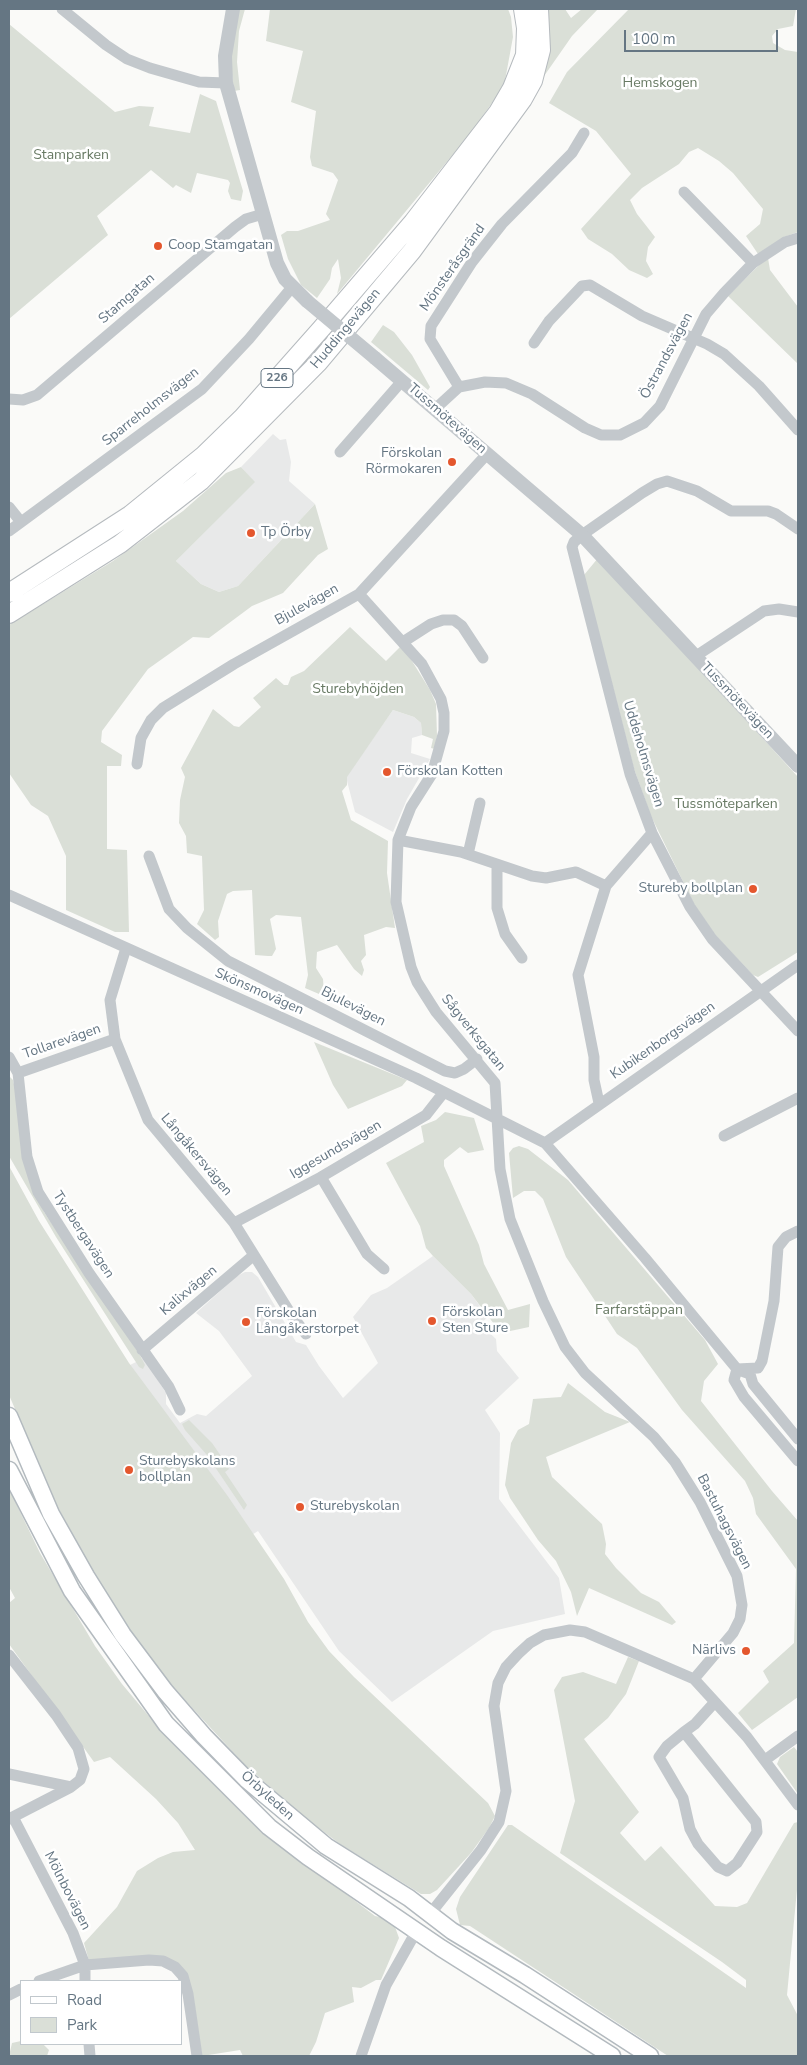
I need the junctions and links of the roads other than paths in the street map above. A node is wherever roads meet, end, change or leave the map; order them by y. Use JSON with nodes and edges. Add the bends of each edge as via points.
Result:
{"nodes":[{"id":1,"x":62,"y":9,"type":"edge"},
{"id":2,"x":233,"y":9,"type":"edge"},
{"id":3,"x":523,"y":9,"type":"edge"},
{"id":4,"x":539,"y":9,"type":"edge"},
{"id":5,"x":226,"y":83,"type":"junction"},
{"id":6,"x":584,"y":133,"type":"dead end"},
{"id":7,"x":684,"y":192,"type":"dead end"},
{"id":8,"x":263,"y":214,"type":"junction"},
{"id":9,"x":798,"y":238,"type":"edge"},
{"id":10,"x":753,"y":263,"type":"junction"},
{"id":11,"x":293,"y":286,"type":"junction"},
{"id":12,"x":694,"y":338,"type":"junction"},
{"id":13,"x":534,"y":343,"type":"dead end"},
{"id":14,"x":402,"y":380,"type":"junction"},
{"id":15,"x":459,"y":386,"type":"junction"},
{"id":16,"x":9,"y":399,"type":"edge"},
{"id":17,"x":435,"y":409,"type":"junction"},
{"id":18,"x":798,"y":430,"type":"edge"},
{"id":19,"x":340,"y":452,"type":"dead end"},
{"id":20,"x":487,"y":454,"type":"junction"},
{"id":21,"x":9,"y":507,"type":"edge"},
{"id":22,"x":21,"y":522,"type":"junction"},
{"id":23,"x":798,"y":530,"type":"edge"},
{"id":24,"x":9,"y":531,"type":"edge"},
{"id":25,"x":582,"y":535,"type":"junction"},
{"id":26,"x":9,"y":593,"type":"edge"},
{"id":27,"x":359,"y":594,"type":"junction"},
{"id":28,"x":798,"y":612,"type":"edge"},
{"id":29,"x":9,"y":614,"type":"edge"},
{"id":30,"x":403,"y":642,"type":"junction"},
{"id":31,"x":696,"y":656,"type":"junction"},
{"id":32,"x":483,"y":658,"type":"dead end"},
{"id":33,"x":796,"y":760,"type":"edge"},
{"id":34,"x":137,"y":764,"type":"dead end"},
{"id":35,"x":480,"y":803,"type":"dead end"},
{"id":36,"x":652,"y":833,"type":"junction"},
{"id":37,"x":398,"y":840,"type":"junction"},
{"id":38,"x":468,"y":854,"type":"junction"},
{"id":39,"x":149,"y":856,"type":"dead end"},
{"id":40,"x":497,"y":864,"type":"junction"},
{"id":41,"x":606,"y":886,"type":"junction"},
{"id":42,"x":9,"y":895,"type":"edge"},
{"id":43,"x":126,"y":948,"type":"junction"},
{"id":44,"x":522,"y":958,"type":"dead end"},
{"id":45,"x":798,"y":964,"type":"edge"},
{"id":46,"x":760,"y":991,"type":"junction"},
{"id":47,"x":798,"y":1031,"type":"edge"},
{"id":48,"x":115,"y":1039,"type":"junction"},
{"id":49,"x":9,"y":1057,"type":"edge"},
{"id":50,"x":477,"y":1058,"type":"junction"},
{"id":51,"x":18,"y":1073,"type":"junction"},
{"id":52,"x":444,"y":1092,"type":"junction"},
{"id":53,"x":798,"y":1098,"type":"edge"},
{"id":54,"x":599,"y":1103,"type":"junction"},
{"id":55,"x":496,"y":1118,"type":"junction"},
{"id":56,"x":724,"y":1136,"type":"dead end"},
{"id":57,"x":545,"y":1143,"type":"junction"},
{"id":58,"x":321,"y":1177,"type":"junction"},
{"id":59,"x":234,"y":1223,"type":"junction"},
{"id":60,"x":798,"y":1231,"type":"edge"},
{"id":61,"x":254,"y":1255,"type":"junction"},
{"id":62,"x":384,"y":1269,"type":"dead end"},
{"id":63,"x":306,"y":1334,"type":"dead end"},
{"id":64,"x":142,"y":1350,"type":"junction"},
{"id":65,"x":737,"y":1369,"type":"junction"},
{"id":66,"x":180,"y":1410,"type":"dead end"},
{"id":67,"x":9,"y":1416,"type":"edge"},
{"id":68,"x":798,"y":1438,"type":"edge"},
{"id":69,"x":798,"y":1461,"type":"edge"},
{"id":70,"x":9,"y":1470,"type":"edge"},
{"id":71,"x":9,"y":1655,"type":"edge"},
{"id":72,"x":694,"y":1679,"type":"junction"},
{"id":73,"x":714,"y":1703,"type":"junction"},
{"id":74,"x":684,"y":1732,"type":"junction"},
{"id":75,"x":798,"y":1736,"type":"edge"},
{"id":76,"x":765,"y":1760,"type":"junction"},
{"id":77,"x":9,"y":1774,"type":"edge"},
{"id":78,"x":71,"y":1787,"type":"junction"},
{"id":79,"x":798,"y":1805,"type":"edge"},
{"id":80,"x":11,"y":1818,"type":"edge"},
{"id":81,"x":430,"y":1914,"type":"junction"},
{"id":82,"x":417,"y":1930,"type":"junction"},
{"id":83,"x":85,"y":1964,"type":"junction"},
{"id":84,"x":42,"y":1980,"type":"edge"},
{"id":85,"x":85,"y":1980,"type":"edge"},
{"id":86,"x":20,"y":1990,"type":"edge"},
{"id":87,"x":9,"y":1996,"type":"edge"},
{"id":88,"x":197,"y":2056,"type":"edge"},
{"id":89,"x":361,"y":2056,"type":"edge"},
{"id":90,"x":612,"y":2056,"type":"edge"},
{"id":91,"x":650,"y":2056,"type":"edge"}],
"edges":[{"from":1,"to":5,"type":"street","via":[[128,59],[199,82]]},
{"from":2,"to":5,"type":"street","name":"Tussmötevägen","via":[[224,56]]},
{"from":3,"to":26,"type":"main road","name":"Huddingevägen","number":"226","via":[[525,55],[515,82],[498,112],[413,222],[321,329],[243,417],[204,455],[130,515]]},
{"from":4,"to":29,"type":"main road","name":"Huddingevägen","number":"226","via":[[541,50],[523,99],[412,251],[318,363],[236,449],[194,487],[120,544]]},
{"from":5,"to":8,"type":"street","name":"Tussmötevägen"},
{"from":6,"to":15,"type":"street","name":"Mönsteråsgränd","via":[[572,154],[502,224],[472,262],[431,326],[430,339]]},
{"from":7,"to":10,"type":"street"},
{"from":8,"to":11,"type":"street","name":"Tussmötevägen","via":[[277,263]]},
{"from":8,"to":16,"type":"street","name":"Stamgatan","via":[[246,219],[235,227],[37,395],[23,400]]},
{"from":9,"to":10,"type":"street","name":"Östrandsvägen"},
{"from":10,"to":12,"type":"street","name":"Östrandsvägen","via":[[706,314]]},
{"from":11,"to":14,"type":"street","name":"Tussmötevägen","bridge":true},
{"from":11,"to":22,"type":"street","name":"Sparreholmsvägen","via":[[250,339],[202,390]]},
{"from":12,"to":13,"type":"street","via":[[642,316],[590,285],[582,286],[549,320]]},
{"from":12,"to":15,"type":"street","name":"Östrandsvägen","via":[[660,406],[644,423],[620,434],[601,435],[585,428],[532,394],[506,383]]},
{"from":12,"to":18,"type":"street","via":[[739,366]]},
{"from":14,"to":17,"type":"street","name":"Tussmötevägen"},
{"from":14,"to":19,"type":"street"},
{"from":15,"to":17,"type":"street"},
{"from":17,"to":20,"type":"street","name":"Tussmötevägen"},
{"from":20,"to":25,"type":"street","name":"Tussmötevägen"},
{"from":20,"to":27,"type":"street","name":"Bjulevägen"},
{"from":21,"to":22,"type":"street"},
{"from":22,"to":24,"type":"street","name":"Sparreholmsvägen"},
{"from":23,"to":25,"type":"street","via":[[776,514],[731,511],[697,491],[667,481],[642,493]]},
{"from":25,"to":31,"type":"street","name":"Tussmötevägen"},
{"from":25,"to":36,"type":"street","name":"Uddeholmsvägen","via":[[574,542],[572,553],[630,774]]},
{"from":27,"to":30,"type":"street","name":"Sågverksgatan"},
{"from":27,"to":34,"type":"street","name":"Bjulevägen","via":[[163,708],[140,738]]},
{"from":28,"to":31,"type":"street","via":[[764,611]]},
{"from":30,"to":32,"type":"street","via":[[431,624],[454,620],[462,626]]},
{"from":30,"to":37,"type":"street","name":"Sågverksgatan","via":[[422,664],[441,699],[444,731],[432,774],[411,807]]},
{"from":31,"to":33,"type":"street","name":"Tussmötevägen"},
{"from":35,"to":38,"type":"street"},
{"from":36,"to":41,"type":"street"},
{"from":36,"to":46,"type":"street","name":"Uddeholmsvägen","via":[[690,907],[712,939]]},
{"from":37,"to":38,"type":"street"},
{"from":37,"to":50,"type":"street","name":"Sågverksgatan","via":[[396,902],[411,967],[436,1012]]},
{"from":38,"to":40,"type":"street"},
{"from":39,"to":50,"type":"street","name":"Bjulevägen","via":[[169,909],[187,928],[228,960],[445,1071],[455,1073]]},
{"from":40,"to":41,"type":"street","via":[[546,878],[576,872]]},
{"from":40,"to":44,"type":"street","via":[[497,908],[505,934]]},
{"from":41,"to":54,"type":"street","via":[[578,975],[594,1057]]},
{"from":42,"to":43,"type":"street","name":"Skönsmovägen"},
{"from":43,"to":48,"type":"street","name":"Långåkersvägen","via":[[110,1000]]},
{"from":43,"to":52,"type":"street","name":"Skönsmovägen"},
{"from":45,"to":46,"type":"street","name":"Kubikenborgsvägen"},
{"from":46,"to":47,"type":"street","name":"Uddeholmsvägen"},
{"from":46,"to":54,"type":"street","name":"Kubikenborgsvägen"},
{"from":48,"to":51,"type":"street","name":"Tollarevägen"},
{"from":48,"to":59,"type":"street","name":"Långåkersvägen","via":[[148,1120]]},
{"from":49,"to":51,"type":"street","name":"Tystbergavägen"},
{"from":50,"to":55,"type":"street","name":"Sågverksgatan","via":[[495,1082]]},
{"from":51,"to":64,"type":"street","name":"Tystbergavägen","via":[[27,1157],[38,1192]]},
{"from":52,"to":55,"type":"street","name":"Skönsmovägen"},
{"from":52,"to":58,"type":"street","name":"Iggesundsvägen","via":[[426,1115]]},
{"from":53,"to":56,"type":"street"},
{"from":54,"to":57,"type":"street","name":"Kubikenborgsvägen"},
{"from":55,"to":57,"type":"street"},
{"from":55,"to":72,"type":"street","name":"Bastuhagsvägen","via":[[500,1169],[510,1219],[565,1347],[585,1373],[654,1437],[675,1462],[700,1502],[737,1576],[742,1605],[740,1619],[728,1639]]},
{"from":57,"to":65,"type":"street"},
{"from":58,"to":59,"type":"street","name":"Iggesundsvägen"},
{"from":58,"to":62,"type":"street","via":[[367,1254]]},
{"from":59,"to":61,"type":"street","name":"Långåkersvägen"},
{"from":60,"to":65,"type":"street","via":[[778,1246],[774,1300],[762,1361],[758,1368]]},
{"from":61,"to":63,"type":"street","name":"Långåkersvägen"},
{"from":61,"to":64,"type":"street","name":"Kalixvägen"},
{"from":64,"to":66,"type":"street","name":"Tystbergavägen","via":[[169,1387]]},
{"from":65,"to":68,"type":"street","via":[[750,1374],[753,1384]]},
{"from":65,"to":69,"type":"street","via":[[734,1380],[744,1397]]},
{"from":67,"to":81,"type":"main road","name":"Örbyleden","via":[[51,1514],[86,1576],[123,1635],[166,1692],[204,1736],[282,1811],[326,1846]]},
{"from":70,"to":82,"type":"main road","name":"Örbyleden","via":[[72,1591],[166,1724],[269,1827]]},
{"from":71,"to":78,"type":"street","via":[[56,1715],[83,1758],[80,1780]]},
{"from":72,"to":73,"type":"street"},
{"from":72,"to":81,"type":"street","via":[[584,1632],[570,1630],[544,1635],[530,1643],[506,1667],[498,1683],[494,1706],[506,1791],[499,1822]]},
{"from":73,"to":74,"type":"street"},
{"from":73,"to":76,"type":"street"},
{"from":74,"to":74,"type":"street","via":[[756,1822],[757,1832],[737,1863],[727,1871],[718,1867],[698,1844],[690,1829],[680,1790],[661,1764],[659,1757]]},
{"from":75,"to":76,"type":"street"},
{"from":76,"to":79,"type":"street"},
{"from":77,"to":78,"type":"street"},
{"from":78,"to":80,"type":"street"},
{"from":80,"to":83,"type":"street","name":"Mölnbovägen","via":[[69,1925]]},
{"from":81,"to":82,"type":"main road"},
{"from":81,"to":91,"type":"main road","name":"Örbyleden"},
{"from":82,"to":89,"type":"street","via":[[386,1985]]},
{"from":82,"to":90,"type":"main road","name":"Örbyleden"},
{"from":83,"to":84,"type":"street"},
{"from":83,"to":85,"type":"street","name":"Mölnbovägen"},
{"from":83,"to":88,"type":"street","via":[[149,1960],[163,1961],[175,1967],[183,1976],[188,1994]]},
{"from":86,"to":87,"type":"street"}]}
